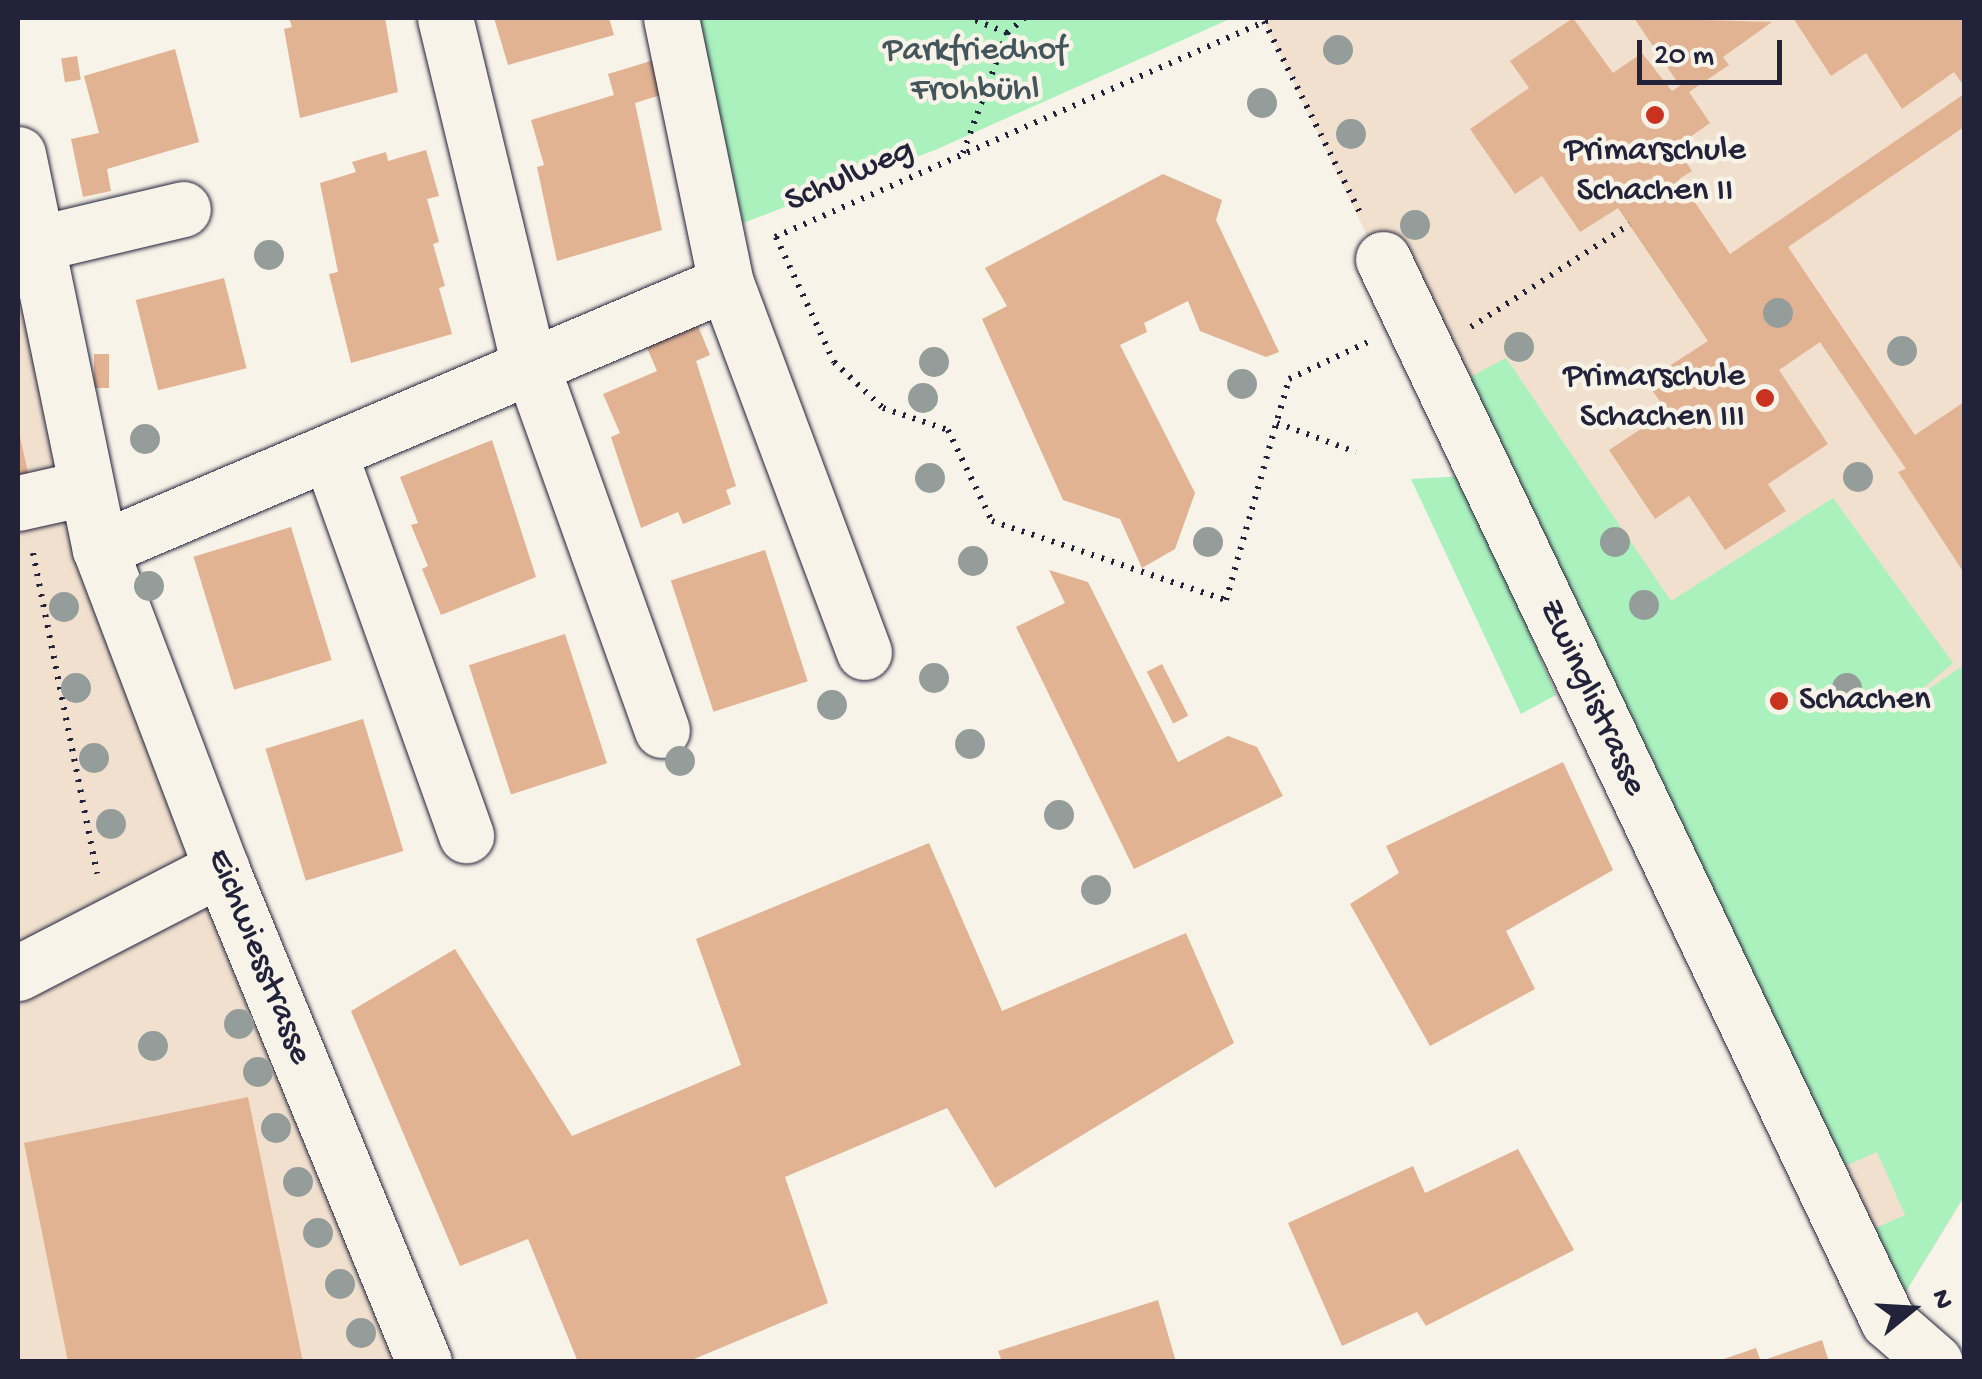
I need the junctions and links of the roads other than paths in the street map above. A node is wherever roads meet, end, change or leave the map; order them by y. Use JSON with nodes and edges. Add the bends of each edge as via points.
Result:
{"nodes":[{"id":1,"x":445,"y":18,"type":"edge"},
{"id":2,"x":672,"y":18,"type":"edge"},
{"id":3,"x":18,"y":154,"type":"edge"},
{"id":4,"x":183,"y":209,"type":"dead end"},
{"id":5,"x":36,"y":244,"type":"junction"},
{"id":6,"x":1383,"y":260,"type":"road end"},
{"id":7,"x":723,"y":269,"type":"junction"},
{"id":8,"x":532,"y":370,"type":"junction"},
{"id":9,"x":330,"y":455,"type":"junction"},
{"id":10,"x":85,"y":488,"type":"junction"},
{"id":11,"x":25,"y":525,"type":"edge"},
{"id":12,"x":100,"y":549,"type":"junction"},
{"id":13,"x":864,"y":652,"type":"dead end"},
{"id":14,"x":662,"y":730,"type":"dead end"},
{"id":15,"x":466,"y":835,"type":"dead end"},
{"id":16,"x":220,"y":868,"type":"junction"},
{"id":17,"x":18,"y":972,"type":"edge"},
{"id":18,"x":424,"y":1362,"type":"edge"},
{"id":19,"x":1935,"y":1362,"type":"edge"}],
"edges":[{"from":1,"to":8,"type":"street"},
{"from":2,"to":7,"type":"street"},
{"from":3,"to":5,"type":"street","name":"Eichwiesstrasse"},
{"from":4,"to":5,"type":"street"},
{"from":5,"to":10,"type":"street","name":"Eichwiesstrasse"},
{"from":6,"to":19,"type":"street","name":"Zwinglistrasse","via":[[1888,1321]]},
{"from":7,"to":8,"type":"street"},
{"from":7,"to":13,"type":"street"},
{"from":8,"to":9,"type":"street"},
{"from":8,"to":14,"type":"street"},
{"from":9,"to":12,"type":"street"},
{"from":9,"to":15,"type":"street"},
{"from":10,"to":11,"type":"street"},
{"from":10,"to":12,"type":"street","name":"Eichwiesstrasse"},
{"from":12,"to":16,"type":"street","name":"Eichwiesstrasse"},
{"from":16,"to":17,"type":"street"},
{"from":16,"to":18,"type":"street","name":"Eichwiesstrasse"}]}
